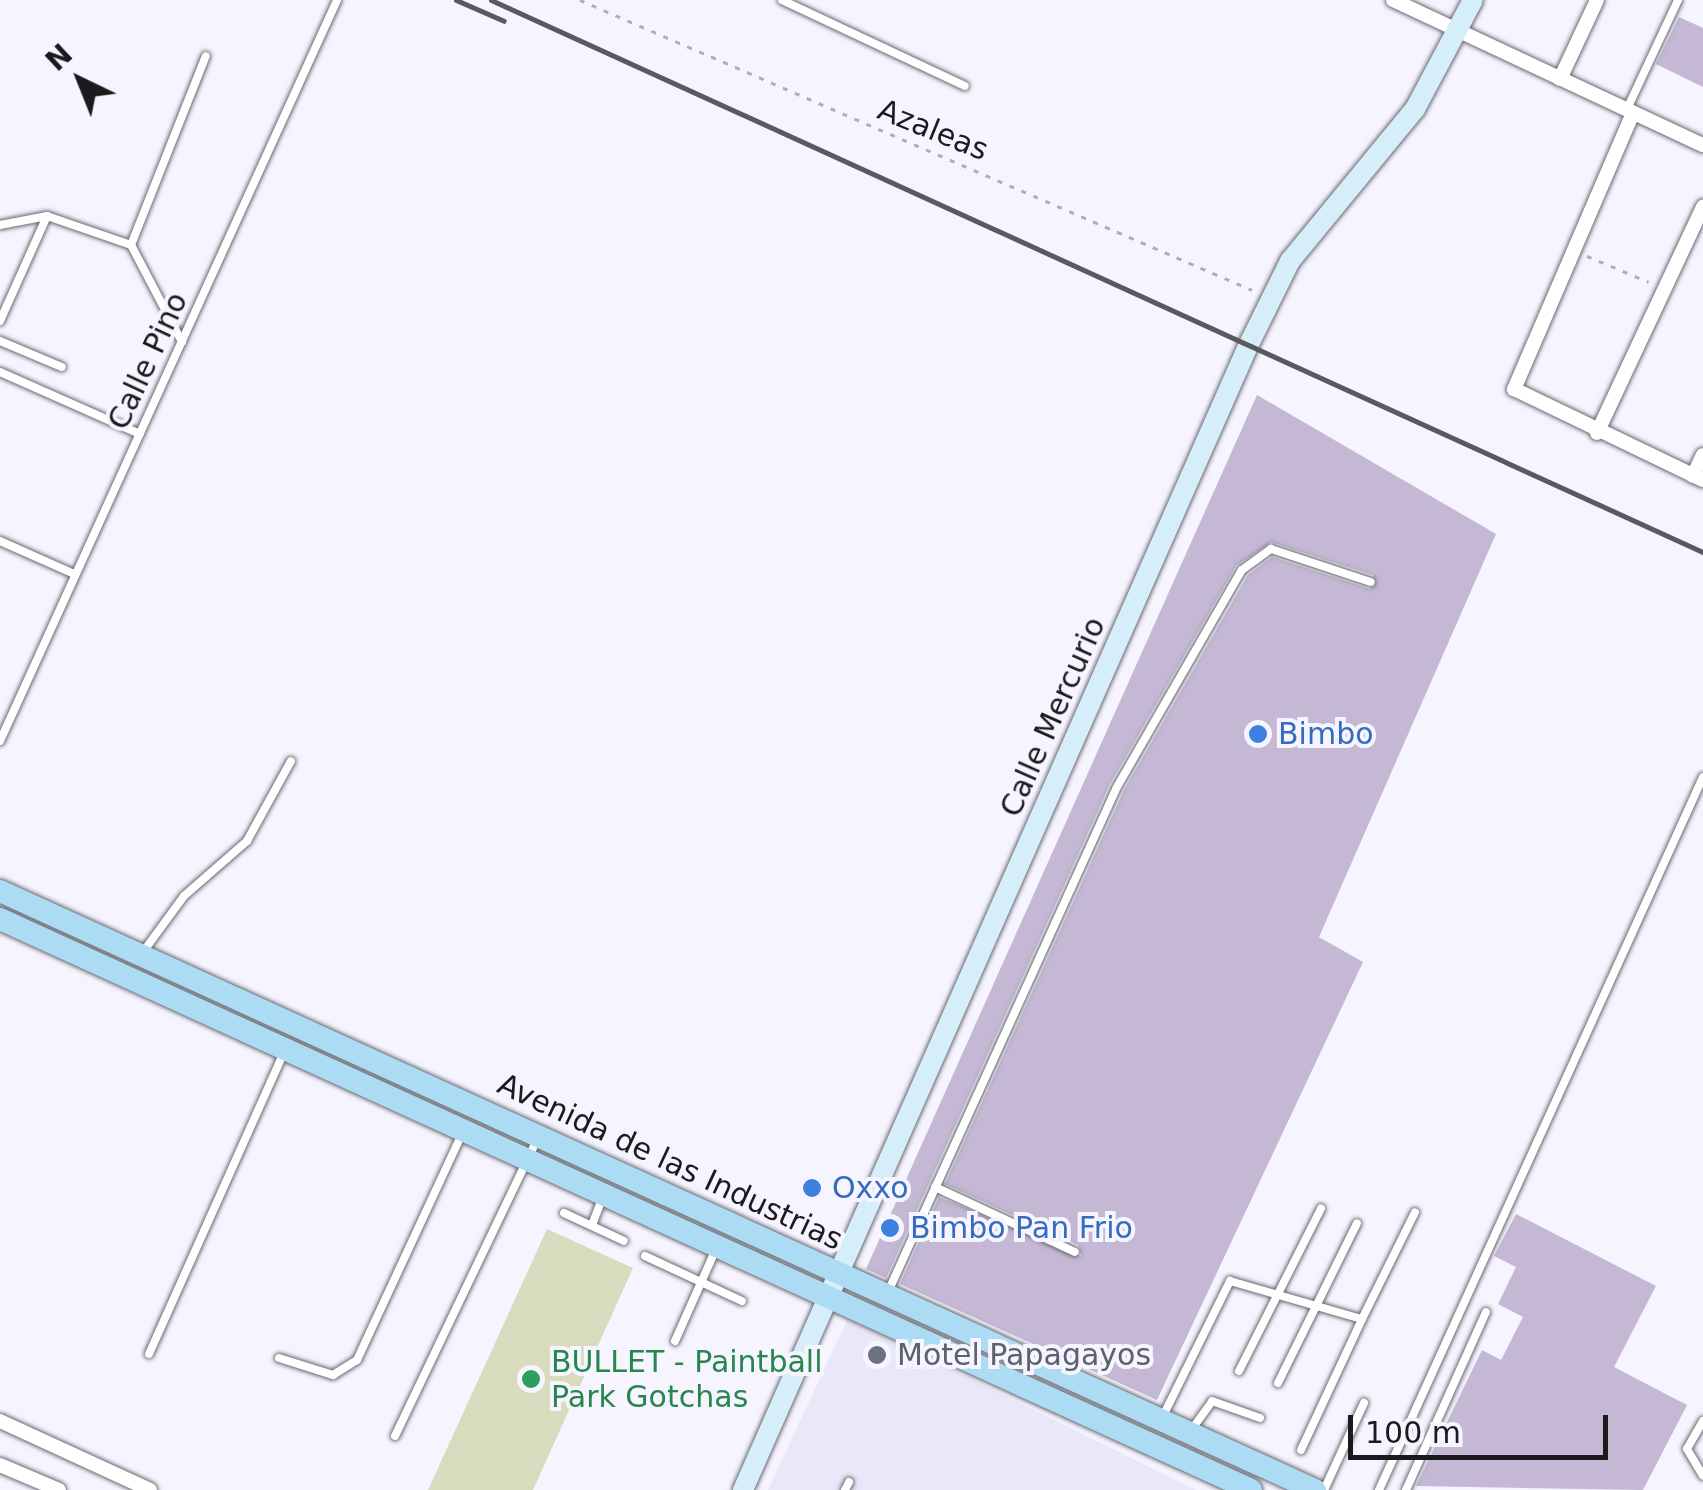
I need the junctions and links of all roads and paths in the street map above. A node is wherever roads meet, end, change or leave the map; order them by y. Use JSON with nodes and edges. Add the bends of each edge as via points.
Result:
{"nodes":[{"id":1,"x":337,"y":0,"type":"edge"},
{"id":2,"x":580,"y":0,"type":"edge"},
{"id":3,"x":782,"y":0,"type":"edge"},
{"id":4,"x":1393,"y":0,"type":"edge"},
{"id":5,"x":1472,"y":0,"type":"edge"},
{"id":6,"x":1597,"y":0,"type":"edge"},
{"id":7,"x":1678,"y":0,"type":"edge"},
{"id":8,"x":1458,"y":30,"type":"junction"},
{"id":9,"x":206,"y":56,"type":"dead end"},
{"id":10,"x":1560,"y":79,"type":"junction"},
{"id":11,"x":965,"y":86,"type":"dead end"},
{"id":12,"x":1630,"y":111,"type":"junction"},
{"id":13,"x":1703,"y":145,"type":"edge"},
{"id":14,"x":1703,"y":207,"type":"edge"},
{"id":15,"x":47,"y":216,"type":"junction"},
{"id":16,"x":0,"y":225,"type":"edge"},
{"id":17,"x":131,"y":244,"type":"junction"},
{"id":18,"x":1572,"y":249,"type":"junction"},
{"id":19,"x":1665,"y":289,"type":"junction"},
{"id":20,"x":1272,"y":298,"type":"junction"},
{"id":21,"x":0,"y":322,"type":"edge"},
{"id":22,"x":0,"y":340,"type":"edge"},
{"id":23,"x":182,"y":342,"type":"junction"},
{"id":24,"x":62,"y":367,"type":"dead end"},
{"id":25,"x":0,"y":372,"type":"edge"},
{"id":26,"x":1597,"y":432,"type":"junction"},
{"id":27,"x":140,"y":434,"type":"junction"},
{"id":28,"x":1703,"y":455,"type":"edge"},
{"id":29,"x":1698,"y":478,"type":"edge"},
{"id":30,"x":0,"y":541,"type":"edge"},
{"id":31,"x":74,"y":574,"type":"junction"},
{"id":32,"x":1371,"y":582,"type":"dead end"},
{"id":33,"x":4,"y":723,"type":"edge"},
{"id":34,"x":0,"y":742,"type":"edge"},
{"id":35,"x":291,"y":761,"type":"dead end"},
{"id":36,"x":1703,"y":777,"type":"edge"},
{"id":37,"x":0,"y":891,"type":"edge"},
{"id":38,"x":0,"y":919,"type":"edge"},
{"id":39,"x":144,"y":951,"type":"junction"},
{"id":40,"x":132,"y":979,"type":"junction"},
{"id":41,"x":266,"y":1009,"type":"junction"},
{"id":42,"x":254,"y":1034,"type":"junction"},
{"id":43,"x":285,"y":1049,"type":"junction"},
{"id":44,"x":475,"y":1105,"type":"junction"},
{"id":45,"x":464,"y":1130,"type":"junction"},
{"id":46,"x":540,"y":1134,"type":"junction"},
{"id":47,"x":529,"y":1158,"type":"junction"},
{"id":48,"x":935,"y":1186,"type":"junction"},
{"id":49,"x":604,"y":1193,"type":"junction"},
{"id":50,"x":1321,"y":1208,"type":"dead end"},
{"id":51,"x":564,"y":1212,"type":"dead end"},
{"id":52,"x":1415,"y":1212,"type":"dead end"},
{"id":53,"x":1358,"y":1224,"type":"dead end"},
{"id":54,"x":592,"y":1225,"type":"junction"},
{"id":55,"x":624,"y":1240,"type":"dead end"},
{"id":56,"x":718,"y":1244,"type":"junction"},
{"id":57,"x":1075,"y":1252,"type":"dead end"},
{"id":58,"x":645,"y":1256,"type":"dead end"},
{"id":59,"x":843,"y":1275,"type":"junction"},
{"id":60,"x":701,"y":1281,"type":"junction"},
{"id":61,"x":1279,"y":1290,"type":"junction"},
{"id":62,"x":886,"y":1296,"type":"junction"},
{"id":63,"x":833,"y":1297,"type":"junction"},
{"id":64,"x":742,"y":1301,"type":"dead end"},
{"id":65,"x":1316,"y":1303,"type":"junction"},
{"id":66,"x":1486,"y":1312,"type":"dead end"},
{"id":67,"x":909,"y":1318,"type":"junction"},
{"id":68,"x":1362,"y":1319,"type":"junction"},
{"id":69,"x":675,"y":1341,"type":"dead end"},
{"id":70,"x":149,"y":1354,"type":"dead end"},
{"id":71,"x":279,"y":1358,"type":"dead end"},
{"id":72,"x":1239,"y":1371,"type":"dead end"},
{"id":73,"x":1278,"y":1383,"type":"dead end"},
{"id":74,"x":1364,"y":1404,"type":"dead end"},
{"id":75,"x":1260,"y":1418,"type":"dead end"},
{"id":76,"x":1161,"y":1420,"type":"junction"},
{"id":77,"x":0,"y":1421,"type":"edge"},
{"id":78,"x":1703,"y":1421,"type":"edge"},
{"id":79,"x":1190,"y":1433,"type":"junction"},
{"id":80,"x":395,"y":1436,"type":"dead end"},
{"id":81,"x":1301,"y":1450,"type":"dead end"},
{"id":82,"x":0,"y":1466,"type":"edge"},
{"id":83,"x":1703,"y":1476,"type":"edge"},
{"id":84,"x":59,"y":1490,"type":"edge"},
{"id":85,"x":150,"y":1490,"type":"edge"},
{"id":86,"x":743,"y":1490,"type":"edge"},
{"id":87,"x":1251,"y":1490,"type":"edge"},
{"id":88,"x":1315,"y":1490,"type":"edge"},
{"id":89,"x":1324,"y":1490,"type":"edge"},
{"id":90,"x":1379,"y":1490,"type":"edge"},
{"id":91,"x":1406,"y":1490,"type":"edge"}],
"edges":[{"from":1,"to":23,"type":"lane","name":"Calle Pino"},
{"from":2,"to":20,"type":"path","name":"Azaleas"},
{"from":3,"to":11,"type":"lane"},
{"from":4,"to":8,"type":"street"},
{"from":5,"to":8,"type":"main road","name":"Calle Mercurio"},
{"from":6,"to":10,"type":"street"},
{"from":7,"to":12,"type":"lane"},
{"from":8,"to":10,"type":"street"},
{"from":8,"to":20,"type":"main road","name":"Calle Mercurio","via":[[1414,109],[1310,231]]},
{"from":9,"to":17,"type":"lane"},
{"from":10,"to":12,"type":"street"},
{"from":12,"to":13,"type":"street"},
{"from":12,"to":18,"type":"street"},
{"from":14,"to":19,"type":"street"},
{"from":15,"to":16,"type":"lane"},
{"from":15,"to":17,"type":"lane"},
{"from":15,"to":21,"type":"lane"},
{"from":17,"to":23,"type":"lane"},
{"from":18,"to":19,"type":"path"},
{"from":18,"to":26,"type":"street","via":[[1516,373],[1516,392]]},
{"from":19,"to":26,"type":"street"},
{"from":20,"to":59,"type":"main road","name":"Calle Mercurio"},
{"from":22,"to":24,"type":"lane"},
{"from":23,"to":27,"type":"lane","name":"Calle Pino"},
{"from":25,"to":27,"type":"lane"},
{"from":26,"to":29,"type":"street"},
{"from":27,"to":31,"type":"lane","name":"Calle Pino"},
{"from":28,"to":29,"type":"street"},
{"from":30,"to":31,"type":"lane"},
{"from":31,"to":33,"type":"lane","name":"Calle Pino"},
{"from":32,"to":48,"type":"lane","via":[[1276,550],[1242,570],[1133,755]]},
{"from":33,"to":34,"type":"lane","name":"Calle Pino"},
{"from":35,"to":39,"type":"lane","via":[[247,840],[176,904]]},
{"from":36,"to":90,"type":"lane"},
{"from":37,"to":39,"type":"main road","name":"Avenida de las Industrias"},
{"from":38,"to":40,"type":"main road","name":"Avenida de las Industrias"},
{"from":39,"to":40,"type":"lane"},
{"from":39,"to":41,"type":"main road","name":"Avenida de las Industrias"},
{"from":40,"to":42,"type":"main road","name":"Avenida de las Industrias"},
{"from":41,"to":42,"type":"main road"},
{"from":41,"to":44,"type":"main road","name":"Avenida de las Industrias"},
{"from":42,"to":43,"type":"main road","name":"Avenida de las Industrias"},
{"from":43,"to":45,"type":"main road","name":"Avenida de las Industrias"},
{"from":43,"to":70,"type":"lane"},
{"from":44,"to":45,"type":"lane"},
{"from":44,"to":46,"type":"main road","name":"Avenida de las Industrias"},
{"from":45,"to":47,"type":"main road","name":"Avenida de las Industrias"},
{"from":45,"to":71,"type":"lane","via":[[357,1360],[333,1376]]},
{"from":46,"to":47,"type":"lane"},
{"from":46,"to":59,"type":"main road","name":"Avenida de las Industrias"},
{"from":47,"to":49,"type":"main road","name":"Avenida de las Industrias"},
{"from":47,"to":80,"type":"lane"},
{"from":48,"to":57,"type":"lane"},
{"from":48,"to":62,"type":"lane"},
{"from":49,"to":54,"type":"lane"},
{"from":49,"to":56,"type":"main road","name":"Avenida de las Industrias"},
{"from":50,"to":61,"type":"lane"},
{"from":51,"to":54,"type":"lane"},
{"from":52,"to":68,"type":"lane"},
{"from":53,"to":65,"type":"lane"},
{"from":54,"to":55,"type":"lane"},
{"from":56,"to":60,"type":"lane"},
{"from":56,"to":63,"type":"main road","name":"Avenida de las Industrias"},
{"from":58,"to":60,"type":"lane"},
{"from":59,"to":62,"type":"main road","name":"Avenida de las Industrias"},
{"from":59,"to":63,"type":"main road","name":"Calle Mercurio"},
{"from":60,"to":64,"type":"lane"},
{"from":60,"to":69,"type":"lane"},
{"from":61,"to":65,"type":"lane"},
{"from":61,"to":72,"type":"lane"},
{"from":61,"to":76,"type":"lane","via":[[1242,1278],[1224,1285]]},
{"from":62,"to":67,"type":"main road","name":"Avenida de las Industrias"},
{"from":63,"to":67,"type":"main road","name":"Avenida de las Industrias"},
{"from":63,"to":86,"type":"main road","name":"Calle Mercurio"},
{"from":65,"to":68,"type":"lane"},
{"from":65,"to":73,"type":"lane"},
{"from":66,"to":91,"type":"lane"},
{"from":67,"to":76,"type":"main road","name":"Avenida de las Industrias"},
{"from":67,"to":87,"type":"main road","name":"Avenida de las Industrias"},
{"from":68,"to":81,"type":"lane"},
{"from":74,"to":89,"type":"lane"},
{"from":75,"to":79,"type":"lane","via":[[1212,1402]]},
{"from":76,"to":79,"type":"main road","name":"Avenida de las Industrias"},
{"from":77,"to":85,"type":"street"},
{"from":78,"to":83,"type":"lane","via":[[1687,1450]]},
{"from":79,"to":88,"type":"main road","name":"Avenida de las Industrias"},
{"from":82,"to":84,"type":"street"}]}
